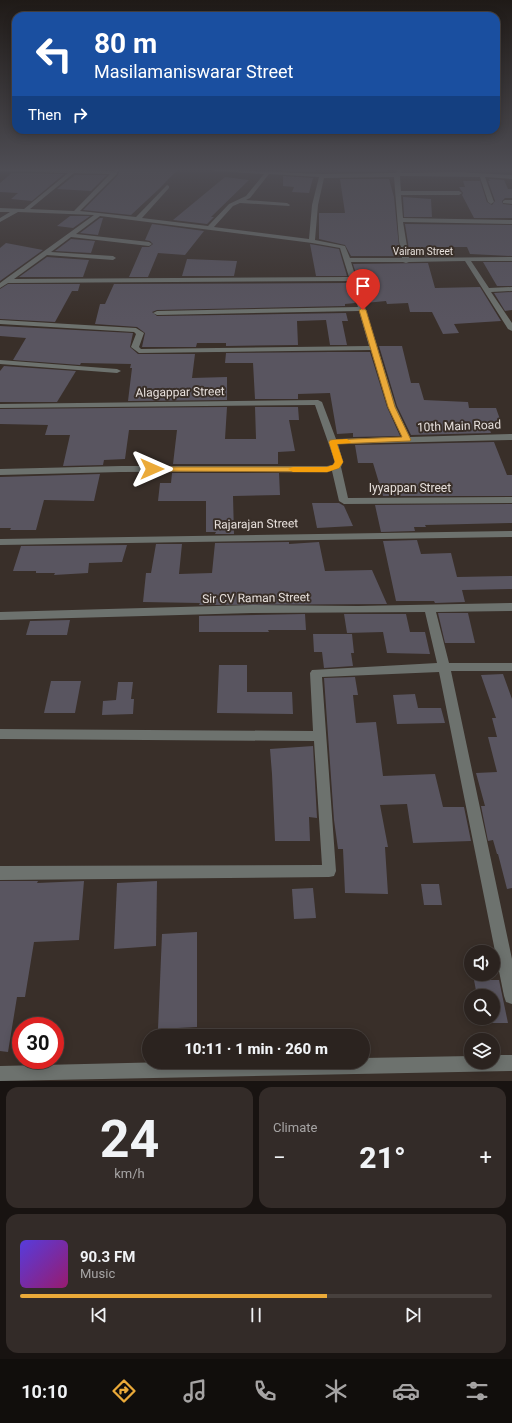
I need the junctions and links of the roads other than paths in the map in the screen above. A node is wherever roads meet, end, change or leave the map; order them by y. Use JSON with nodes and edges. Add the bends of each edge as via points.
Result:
{"nodes":[{"id":1,"x":92,"y":219,"type":"edge"},
{"id":2,"x":147,"y":219,"type":"edge"},
{"id":3,"x":218,"y":219,"type":"edge"},
{"id":4,"x":314,"y":219,"type":"edge"},
{"id":5,"x":400,"y":220,"type":"joint"},
{"id":6,"x":512,"y":222,"type":"edge"},
{"id":7,"x":209,"y":229,"type":"junction"},
{"id":8,"x":71,"y":235,"type":"junction"},
{"id":9,"x":312,"y":241,"type":"junction"},
{"id":10,"x":149,"y":244,"type":"dead end"},
{"id":11,"x":44,"y":253,"type":"junction"},
{"id":12,"x":113,"y":258,"type":"dead end"},
{"id":13,"x":512,"y":259,"type":"edge"},
{"id":14,"x":348,"y":260,"type":"junction"},
{"id":15,"x":406,"y":261,"type":"junction"},
{"id":16,"x":468,"y":261,"type":"junction"},
{"id":17,"x":354,"y":279,"type":"junction"},
{"id":18,"x":3,"y":284,"type":"edge"},
{"id":19,"x":512,"y":289,"type":"edge"},
{"id":20,"x":486,"y":290,"type":"junction"},
{"id":21,"x":363,"y":310,"type":"junction"},
{"id":22,"x":157,"y":313,"type":"dead end"},
{"id":23,"x":508,"y":318,"type":"edge"},
{"id":24,"x":0,"y":322,"type":"edge"},
{"id":25,"x":512,"y":329,"type":"edge"},
{"id":26,"x":373,"y":348,"type":"junction"},
{"id":27,"x":0,"y":362,"type":"edge"},
{"id":28,"x":117,"y":371,"type":"dead end"},
{"id":29,"x":0,"y":406,"type":"edge"},
{"id":30,"x":512,"y":436,"type":"edge"},
{"id":31,"x":407,"y":440,"type":"junction"},
{"id":32,"x":333,"y":442,"type":"junction"},
{"id":33,"x":336,"y":467,"type":"junction"},
{"id":34,"x":0,"y":472,"type":"edge"},
{"id":35,"x":512,"y":500,"type":"edge"},
{"id":36,"x":512,"y":534,"type":"edge"},
{"id":37,"x":0,"y":542,"type":"edge"},
{"id":38,"x":512,"y":607,"type":"edge"},
{"id":39,"x":430,"y":610,"type":"junction"},
{"id":40,"x":0,"y":616,"type":"edge"},
{"id":41,"x":444,"y":667,"type":"junction"},
{"id":42,"x":512,"y":667,"type":"edge"},
{"id":43,"x":0,"y":734,"type":"edge"},
{"id":44,"x":320,"y":736,"type":"junction"},
{"id":45,"x":0,"y":872,"type":"edge"},
{"id":46,"x":512,"y":996,"type":"edge"},
{"id":47,"x":512,"y":1063,"type":"edge"},
{"id":48,"x":0,"y":1074,"type":"edge"}],
"edges":[{"from":1,"to":8,"type":"street"},
{"from":2,"to":7,"type":"street"},
{"from":3,"to":7,"type":"street"},
{"from":4,"to":9,"type":"street"},
{"from":5,"to":6,"type":"street"},
{"from":5,"to":15,"type":"street"},
{"from":7,"to":9,"type":"street"},
{"from":8,"to":10,"type":"street"},
{"from":8,"to":11,"type":"street"},
{"from":9,"to":14,"type":"street","via":[[344,247]]},
{"from":11,"to":12,"type":"street"},
{"from":11,"to":18,"type":"street"},
{"from":13,"to":16,"type":"street","name":"Vairam Street"},
{"from":14,"to":15,"type":"street","name":"Vairam Street"},
{"from":14,"to":17,"type":"street"},
{"from":15,"to":16,"type":"street","name":"Vairam Street"},
{"from":16,"to":20,"type":"street"},
{"from":17,"to":18,"type":"street"},
{"from":17,"to":21,"type":"street"},
{"from":19,"to":20,"type":"street"},
{"from":20,"to":23,"type":"street"},
{"from":21,"to":22,"type":"street"},
{"from":21,"to":26,"type":"street"},
{"from":23,"to":25,"type":"street"},
{"from":24,"to":26,"type":"street","via":[[136,330],[140,335],[135,347],[139,351]]},
{"from":26,"to":31,"type":"street","via":[[392,407]]},
{"from":27,"to":28,"type":"street"},
{"from":29,"to":32,"type":"street","name":"Alagappar Street","via":[[318,402]]},
{"from":30,"to":31,"type":"street","name":"10th Main Road"},
{"from":31,"to":32,"type":"street","name":"10th Main Road"},
{"from":32,"to":33,"type":"street","via":[[339,462]]},
{"from":33,"to":34,"type":"street"},
{"from":33,"to":35,"type":"street","name":"Iyyappan Street","via":[[344,501]]},
{"from":36,"to":37,"type":"street","name":"Rajarajan Street"},
{"from":38,"to":39,"type":"street","name":"Sir CV Raman Street"},
{"from":39,"to":40,"type":"street","name":"Sir CV Raman Street","via":[[252,609]]},
{"from":39,"to":41,"type":"street"},
{"from":41,"to":42,"type":"street"},
{"from":41,"to":44,"type":"street","via":[[316,673]]},
{"from":41,"to":46,"type":"street"},
{"from":43,"to":44,"type":"street"},
{"from":44,"to":45,"type":"street","via":[[329,871]]},
{"from":47,"to":48,"type":"street"}]}
